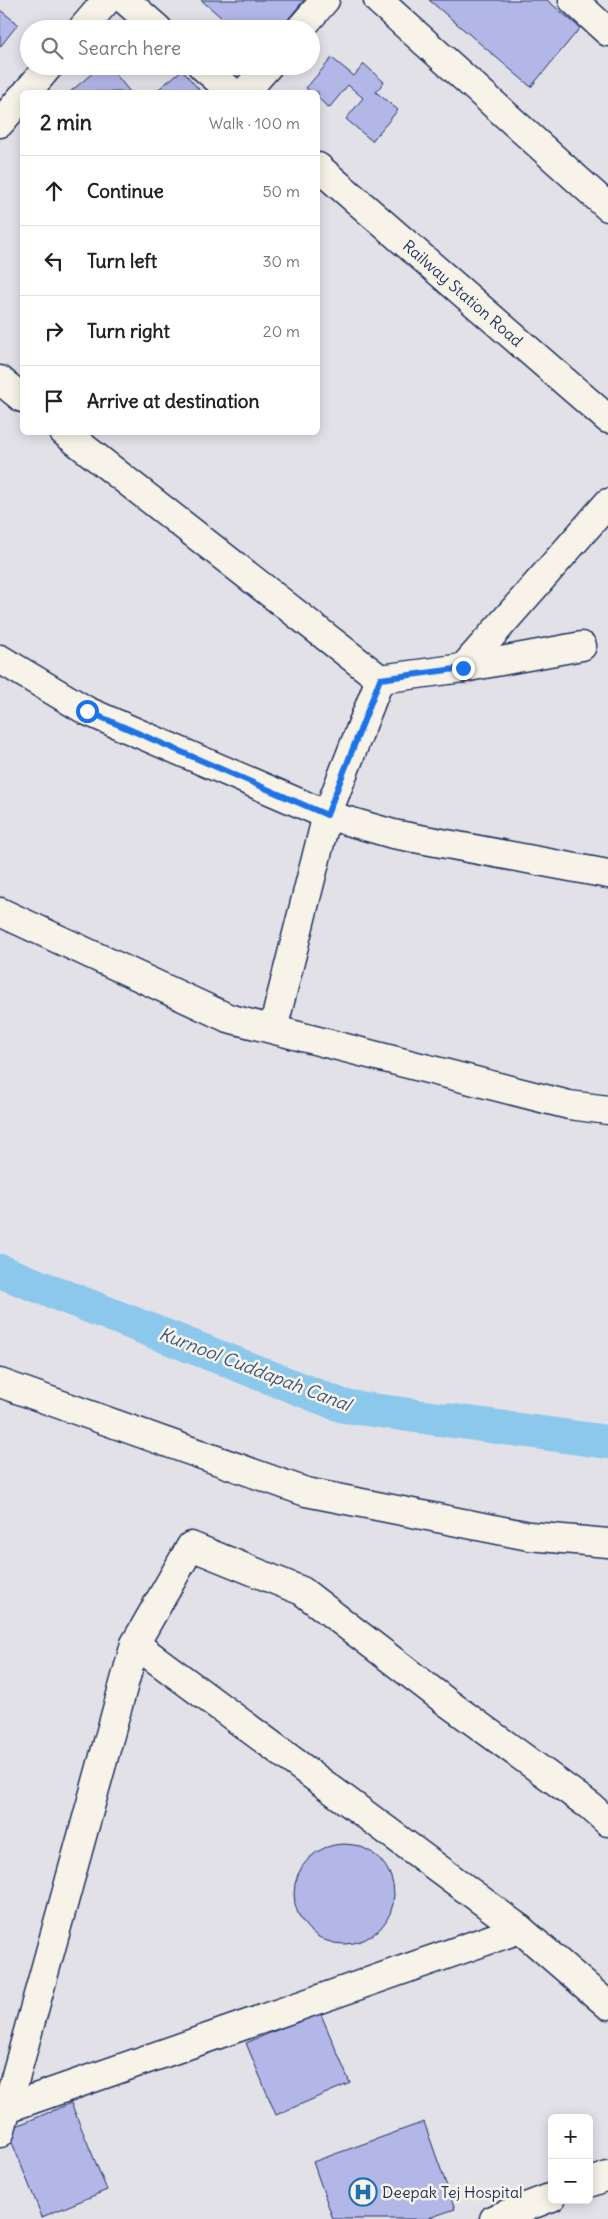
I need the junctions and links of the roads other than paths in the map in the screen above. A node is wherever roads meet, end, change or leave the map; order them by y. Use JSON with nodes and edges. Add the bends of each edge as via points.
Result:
{"nodes":[{"id":1,"x":107,"y":0,"type":"edge"},
{"id":2,"x":125,"y":0,"type":"edge"},
{"id":3,"x":325,"y":0,"type":"edge"},
{"id":4,"x":378,"y":0,"type":"edge"},
{"id":5,"x":573,"y":0,"type":"edge"},
{"id":6,"x":90,"y":20,"type":"edge"},
{"id":7,"x":148,"y":20,"type":"edge"},
{"id":8,"x":308,"y":20,"type":"edge"},
{"id":9,"x":608,"y":32,"type":"edge"},
{"id":10,"x":42,"y":75,"type":"edge"},
{"id":11,"x":212,"y":75,"type":"edge"},
{"id":12,"x":260,"y":75,"type":"edge"},
{"id":13,"x":29,"y":90,"type":"edge"},
{"id":14,"x":230,"y":90,"type":"edge"},
{"id":15,"x":247,"y":90,"type":"edge"},
{"id":16,"x":20,"y":99,"type":"edge"},
{"id":17,"x":0,"y":123,"type":"edge"},
{"id":18,"x":320,"y":169,"type":"edge"},
{"id":19,"x":608,"y":207,"type":"edge"},
{"id":20,"x":0,"y":380,"type":"edge"},
{"id":21,"x":20,"y":396,"type":"edge"},
{"id":22,"x":608,"y":420,"type":"edge"},
{"id":23,"x":68,"y":435,"type":"edge"},
{"id":24,"x":608,"y":503,"type":"edge"},
{"id":25,"x":582,"y":646,"type":"dead end"},
{"id":26,"x":0,"y":659,"type":"edge"},
{"id":27,"x":463,"y":668,"type":"junction"},
{"id":28,"x":380,"y":679,"type":"junction"},
{"id":29,"x":327,"y":815,"type":"junction"},
{"id":30,"x":608,"y":874,"type":"edge"},
{"id":31,"x":0,"y":912,"type":"edge"},
{"id":32,"x":273,"y":1030,"type":"junction"},
{"id":33,"x":608,"y":1110,"type":"edge"},
{"id":34,"x":0,"y":1383,"type":"edge"},
{"id":35,"x":608,"y":1543,"type":"edge"},
{"id":36,"x":135,"y":1644,"type":"junction"},
{"id":37,"x":608,"y":1822,"type":"edge"},
{"id":38,"x":520,"y":1929,"type":"junction"},
{"id":39,"x":608,"y":2005,"type":"edge"},
{"id":40,"x":4,"y":2121,"type":"edge"},
{"id":41,"x":608,"y":2176,"type":"edge"},
{"id":42,"x":593,"y":2182,"type":"edge"},
{"id":43,"x":548,"y":2199,"type":"edge"},
{"id":44,"x":494,"y":2219,"type":"edge"}],
"edges":[{"from":1,"to":6,"type":"street"},
{"from":2,"to":7,"type":"street"},
{"from":3,"to":8,"type":"street"},
{"from":4,"to":19,"type":"street"},
{"from":5,"to":9,"type":"street"},
{"from":10,"to":13,"type":"street"},
{"from":11,"to":14,"type":"street"},
{"from":12,"to":15,"type":"street"},
{"from":16,"to":17,"type":"street"},
{"from":18,"to":22,"type":"street","name":"Railway Station Road"},
{"from":20,"to":21,"type":"street"},
{"from":23,"to":28,"type":"street"},
{"from":24,"to":27,"type":"street"},
{"from":25,"to":27,"type":"street"},
{"from":26,"to":29,"type":"street","via":[[87,711]]},
{"from":27,"to":28,"type":"street"},
{"from":28,"to":29,"type":"street"},
{"from":29,"to":30,"type":"street","via":[[393,834]]},
{"from":29,"to":32,"type":"street"},
{"from":31,"to":32,"type":"street","via":[[228,1018]]},
{"from":32,"to":33,"type":"street","via":[[569,1104]]},
{"from":34,"to":35,"type":"street","via":[[306,1492],[528,1536]]},
{"from":36,"to":37,"type":"street","via":[[191,1546],[302,1591]]},
{"from":36,"to":38,"type":"street"},
{"from":36,"to":40,"type":"street"},
{"from":38,"to":39,"type":"street"},
{"from":38,"to":40,"type":"street"},
{"from":41,"to":42,"type":"street"},
{"from":43,"to":44,"type":"street"}]}
